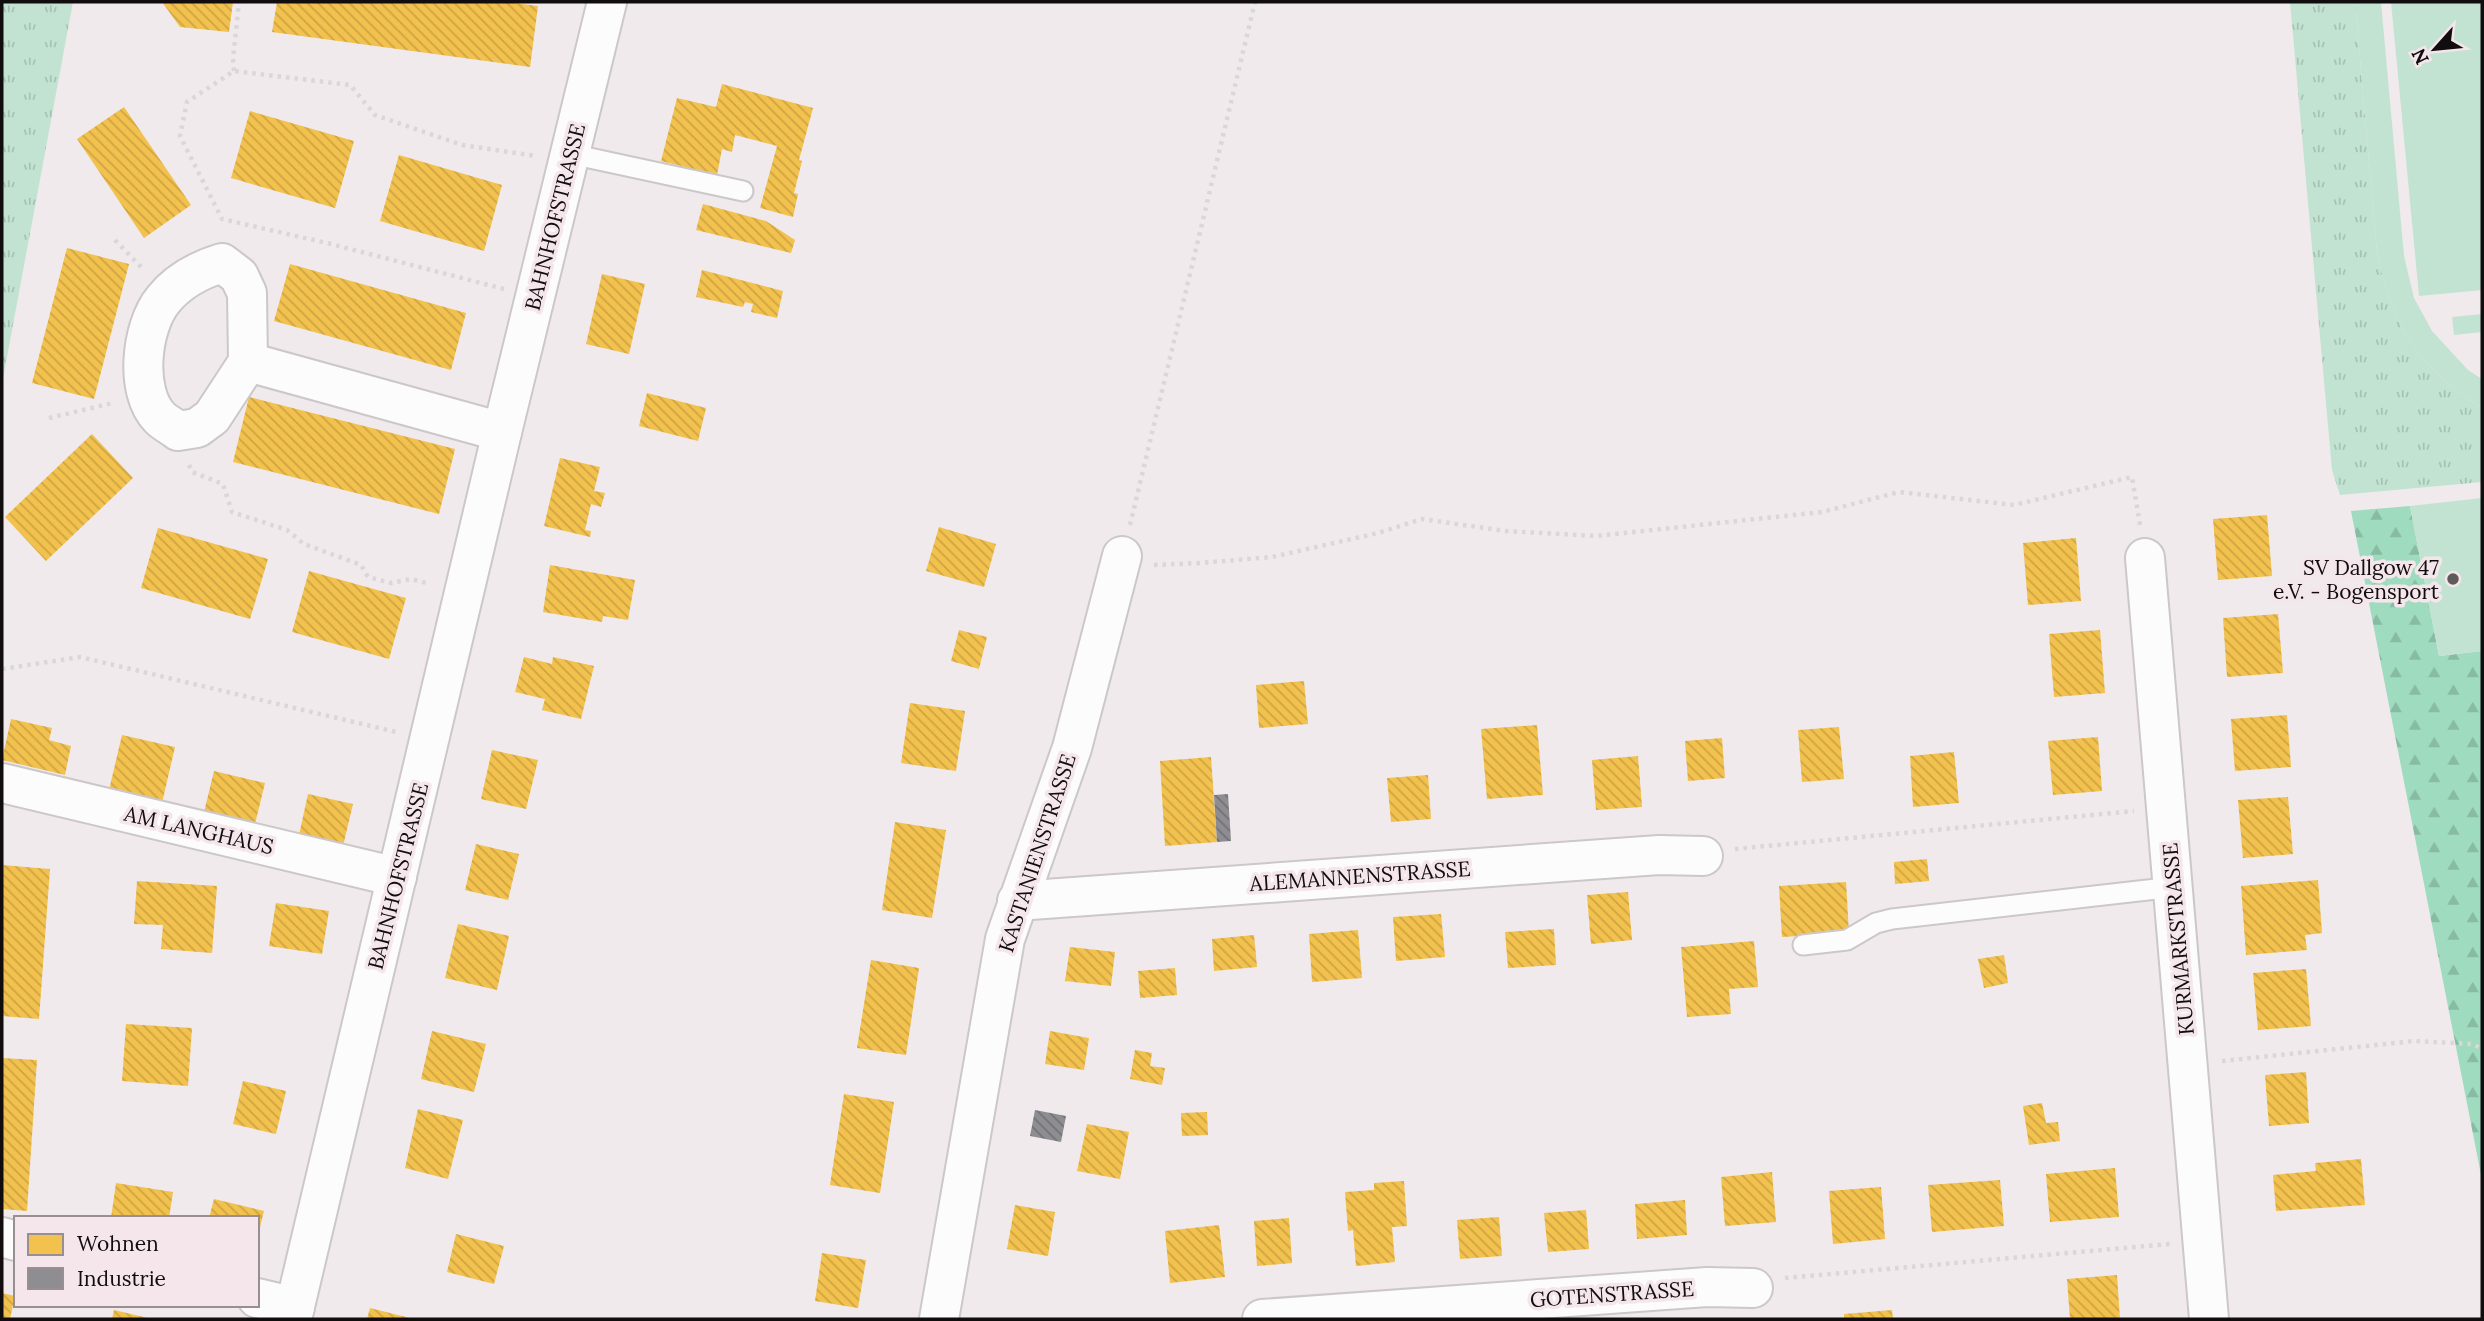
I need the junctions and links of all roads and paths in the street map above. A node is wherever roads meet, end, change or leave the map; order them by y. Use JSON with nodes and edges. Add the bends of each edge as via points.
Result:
{"nodes":[{"id":1,"x":239,"y":2,"type":"edge"},
{"id":2,"x":607,"y":2,"type":"edge"},
{"id":3,"x":1255,"y":2,"type":"edge"},
{"id":4,"x":234,"y":71,"type":"junction"},
{"id":5,"x":570,"y":158,"type":"junction"},
{"id":6,"x":743,"y":191,"type":"dead end"},
{"id":7,"x":535,"y":297,"type":"junction"},
{"id":8,"x":248,"y":362,"type":"junction"},
{"id":9,"x":148,"y":395,"type":"junction"},
{"id":10,"x":49,"y":418,"type":"dead end"},
{"id":11,"x":178,"y":430,"type":"junction"},
{"id":12,"x":502,"y":432,"type":"junction"},
{"id":13,"x":1122,"y":556,"type":"junction"},
{"id":14,"x":2145,"y":558,"type":"joint"},
{"id":15,"x":465,"y":592,"type":"junction"},
{"id":16,"x":2,"y":669,"type":"edge"},
{"id":17,"x":431,"y":741,"type":"junction"},
{"id":18,"x":2,"y":783,"type":"edge"},
{"id":19,"x":2167,"y":808,"type":"junction"},
{"id":20,"x":1703,"y":856,"type":"joint"},
{"id":21,"x":397,"y":877,"type":"junction"},
{"id":22,"x":2174,"y":887,"type":"junction"},
{"id":23,"x":1017,"y":901,"type":"junction"},
{"id":24,"x":1803,"y":945,"type":"dead end"},
{"id":25,"x":2482,"y":1049,"type":"edge"},
{"id":26,"x":2189,"y":1064,"type":"junction"},
{"id":27,"x":2202,"y":1241,"type":"junction"},
{"id":28,"x":1753,"y":1289,"type":"joint"},
{"id":29,"x":259,"y":1299,"type":"edge"},
{"id":30,"x":294,"y":1313,"type":"edge"},
{"id":31,"x":939,"y":1319,"type":"edge"},
{"id":32,"x":1262,"y":1319,"type":"edge"},
{"id":33,"x":2210,"y":1319,"type":"edge"}],
"edges":[{"from":1,"to":4,"type":"path"},
{"from":2,"to":5,"type":"street","name":"BAHNHOFSTRASSE"},
{"from":3,"to":13,"type":"path"},
{"from":4,"to":5,"type":"path","via":[[349,85],[376,115],[463,145]]},
{"from":4,"to":7,"type":"path","via":[[187,102],[180,136],[222,219]]},
{"from":5,"to":6,"type":"lane"},
{"from":5,"to":7,"type":"street","name":"BAHNHOFSTRASSE"},
{"from":7,"to":12,"type":"street","name":"BAHNHOFSTRASSE"},
{"from":8,"to":9,"type":"street","via":[[247,293],[239,276],[222,263],[195,272],[162,300],[148,331],[142,361]]},
{"from":8,"to":11,"type":"street","via":[[212,417],[197,428]]},
{"from":8,"to":12,"type":"street"},
{"from":9,"to":10,"type":"path"},
{"from":9,"to":11,"type":"street","via":[[159,417]]},
{"from":11,"to":15,"type":"path","via":[[192,472],[223,484],[232,512],[287,530],[304,544],[361,565],[368,577],[391,583],[411,579]]},
{"from":12,"to":15,"type":"street","name":"BAHNHOFSTRASSE"},
{"from":13,"to":14,"type":"path","via":[[1152,565],[1272,557],[1422,519],[1597,537],[1822,512],[1899,492],[2014,505],[2132,477]]},
{"from":13,"to":23,"type":"street","name":"KASTANIENSTRASSE","via":[[1072,748]]},
{"from":14,"to":19,"type":"street","name":"KURMARKSTRASSE"},
{"from":15,"to":17,"type":"street","name":"BAHNHOFSTRASSE"},
{"from":16,"to":17,"type":"path","via":[[80,657]]},
{"from":17,"to":21,"type":"street","name":"BAHNHOFSTRASSE"},
{"from":18,"to":21,"type":"street","name":"AM LANGHAUS"},
{"from":19,"to":20,"type":"path","via":[[1731,849]]},
{"from":19,"to":22,"type":"street","name":"KURMARKSTRASSE"},
{"from":20,"to":23,"type":"street","name":"ALEMANNENSTRASSE","via":[[1659,855]]},
{"from":21,"to":30,"type":"street","name":"BAHNHOFSTRASSE"},
{"from":22,"to":24,"type":"lane","via":[[1892,919],[1847,940]]},
{"from":22,"to":26,"type":"street","name":"KURMARKSTRASSE"},
{"from":23,"to":31,"type":"street","name":"KASTANIENSTRASSE","via":[[1005,939]]},
{"from":25,"to":26,"type":"path","via":[[2473,1044],[2414,1041]]},
{"from":26,"to":27,"type":"street","name":"KURMARKSTRASSE"},
{"from":27,"to":28,"type":"path","via":[[1788,1277]]},
{"from":27,"to":33,"type":"street","name":"KURMARKSTRASSE"},
{"from":28,"to":32,"type":"street","name":"GOTENSTRASSE","via":[[1707,1287]]},
{"from":29,"to":30,"type":"street"}]}
